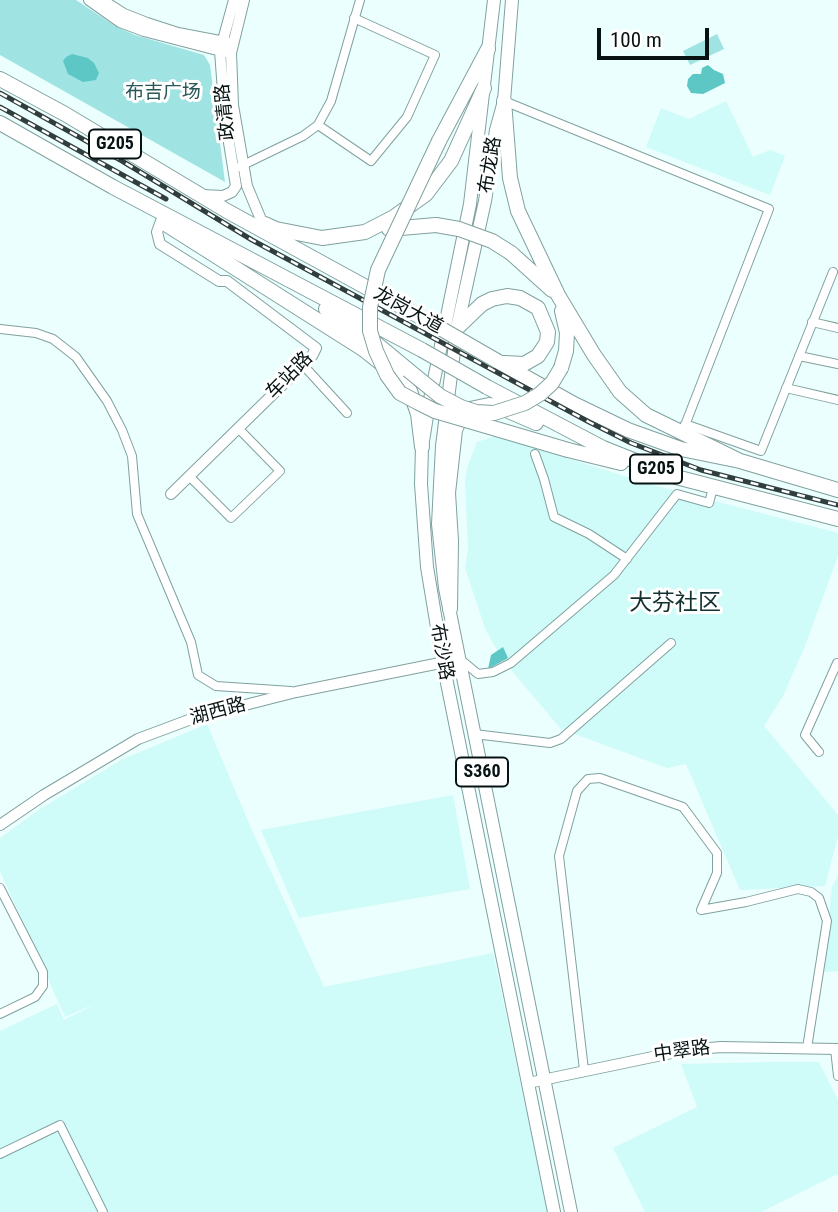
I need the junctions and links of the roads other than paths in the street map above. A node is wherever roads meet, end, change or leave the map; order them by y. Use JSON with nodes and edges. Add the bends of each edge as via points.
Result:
{"nodes":[{"id":1,"x":89,"y":0,"type":"edge"},
{"id":2,"x":102,"y":0,"type":"edge"},
{"id":3,"x":234,"y":0,"type":"edge"},
{"id":4,"x":244,"y":0,"type":"edge"},
{"id":5,"x":360,"y":0,"type":"edge"},
{"id":6,"x":494,"y":0,"type":"edge"},
{"id":7,"x":512,"y":0,"type":"edge"},
{"id":8,"x":354,"y":18,"type":"junction"},
{"id":9,"x":226,"y":48,"type":"junction"},
{"id":10,"x":488,"y":49,"type":"junction"},
{"id":11,"x":0,"y":79,"type":"edge"},
{"id":12,"x":484,"y":88,"type":"junction"},
{"id":13,"x":503,"y":101,"type":"junction"},
{"id":14,"x":0,"y":123,"type":"edge"},
{"id":15,"x":318,"y":125,"type":"junction"},
{"id":16,"x":237,"y":167,"type":"junction"},
{"id":17,"x":113,"y":187,"type":"junction"},
{"id":18,"x":200,"y":195,"type":"junction"},
{"id":19,"x":227,"y":211,"type":"junction"},
{"id":20,"x":161,"y":221,"type":"junction"},
{"id":21,"x":262,"y":222,"type":"junction"},
{"id":22,"x":365,"y":232,"type":"junction"},
{"id":23,"x":833,"y":272,"type":"dead end"},
{"id":24,"x":558,"y":295,"type":"junction"},
{"id":25,"x":812,"y":322,"type":"junction"},
{"id":26,"x":0,"y":328,"type":"edge"},
{"id":27,"x":457,"y":328,"type":"junction"},
{"id":28,"x":838,"y":328,"type":"edge"},
{"id":29,"x":799,"y":356,"type":"junction"},
{"id":30,"x":497,"y":361,"type":"junction"},
{"id":31,"x":838,"y":364,"type":"edge"},
{"id":32,"x":303,"y":365,"type":"junction"},
{"id":33,"x":786,"y":388,"type":"junction"},
{"id":34,"x":838,"y":400,"type":"edge"},
{"id":35,"x":347,"y":413,"type":"dead end"},
{"id":36,"x":238,"y":428,"type":"junction"},
{"id":37,"x":683,"y":428,"type":"junction"},
{"id":38,"x":422,"y":447,"type":"junction"},
{"id":39,"x":603,"y":448,"type":"junction"},
{"id":40,"x":535,"y":454,"type":"dead end"},
{"id":41,"x":740,"y":461,"type":"junction"},
{"id":42,"x":669,"y":474,"type":"junction"},
{"id":43,"x":189,"y":476,"type":"junction"},
{"id":44,"x":713,"y":488,"type":"junction"},
{"id":45,"x":838,"y":490,"type":"edge"},
{"id":46,"x":171,"y":494,"type":"dead end"},
{"id":47,"x":838,"y":519,"type":"edge"},
{"id":48,"x":627,"y":559,"type":"junction"},
{"id":49,"x":450,"y":609,"type":"junction"},
{"id":50,"x":671,"y":643,"type":"dead end"},
{"id":51,"x":460,"y":659,"type":"junction"},
{"id":52,"x":838,"y":662,"type":"edge"},
{"id":53,"x":443,"y":663,"type":"junction"},
{"id":54,"x":296,"y":692,"type":"junction"},
{"id":55,"x":474,"y":734,"type":"junction"},
{"id":56,"x":818,"y":752,"type":"dead end"},
{"id":57,"x":0,"y":825,"type":"edge"},
{"id":58,"x":0,"y":888,"type":"edge"},
{"id":59,"x":0,"y":1014,"type":"edge"},
{"id":60,"x":807,"y":1048,"type":"junction"},
{"id":61,"x":836,"y":1049,"type":"edge"},
{"id":62,"x":584,"y":1070,"type":"junction"},
{"id":63,"x":838,"y":1076,"type":"edge"},
{"id":64,"x":543,"y":1080,"type":"junction"},
{"id":65,"x":528,"y":1083,"type":"junction"},
{"id":66,"x":0,"y":1154,"type":"edge"},
{"id":67,"x":103,"y":1212,"type":"edge"},
{"id":68,"x":554,"y":1212,"type":"edge"},
{"id":69,"x":570,"y":1212,"type":"edge"}],
"edges":[{"from":1,"to":9,"type":"street","via":[[144,32]]},
{"from":2,"to":9,"type":"street","via":[[147,23]]},
{"from":3,"to":9,"type":"street","name":"政清路"},
{"from":4,"to":9,"type":"street","name":"政清路"},
{"from":5,"to":8,"type":"street"},
{"from":6,"to":10,"type":"main road","number":"S360"},
{"from":7,"to":13,"type":"main road","name":"布龙路","number":"S360"},
{"from":8,"to":15,"type":"street","via":[[331,101]]},
{"from":8,"to":15,"type":"street","via":[[435,55],[407,117],[371,161]]},
{"from":9,"to":16,"type":"street","name":"政清路"},
{"from":10,"to":12,"type":"main road","number":"S360"},
{"from":10,"to":42,"type":"highway","bridge":true,"via":[[378,270],[370,307],[376,351],[400,393],[435,411]]},
{"from":11,"to":18,"type":"highway","name":"龙岗大道","number":"G205"},
{"from":12,"to":22,"type":"highway","via":[[451,161],[426,194]]},
{"from":12,"to":38,"type":"main road","name":"布沙路","number":"S360","via":[[470,204]]},
{"from":13,"to":24,"type":"highway","via":[[510,178],[519,211]]},
{"from":13,"to":27,"type":"main road","name":"布龙路","number":"S360"},
{"from":13,"to":37,"type":"street","via":[[769,209]]},
{"from":14,"to":17,"type":"highway","name":"龙岗大道","number":"G205"},
{"from":15,"to":16,"type":"street"},
{"from":16,"to":18,"type":"street","name":"政清路","via":[[232,192]]},
{"from":16,"to":21,"type":"street","name":"政清路"},
{"from":17,"to":20,"type":"highway"},
{"from":17,"to":39,"type":"highway","name":"龙岗大道","number":"G205","bridge":true},
{"from":18,"to":19,"type":"highway","name":"龙岗大道","number":"G205"},
{"from":19,"to":21,"type":"highway"},
{"from":19,"to":30,"type":"highway","name":"龙岗大道","number":"G205","bridge":true},
{"from":20,"to":24,"type":"highway","bridge":true,"via":[[320,305],[440,396],[476,412],[494,413],[524,403],[552,383],[566,351],[567,333]]},
{"from":20,"to":32,"type":"street","name":"车站路","via":[[157,232],[160,244],[219,281],[227,281],[313,345],[315,352]]},
{"from":20,"to":38,"type":"highway","via":[[363,349],[391,372],[410,391]]},
{"from":21,"to":22,"type":"highway","via":[[323,238]]},
{"from":22,"to":24,"type":"highway","bridge":true,"via":[[436,225],[459,229],[511,253]]},
{"from":23,"to":25,"type":"street"},
{"from":24,"to":37,"type":"highway","via":[[620,392],[646,415]]},
{"from":25,"to":28,"type":"street"},
{"from":25,"to":29,"type":"street"},
{"from":26,"to":54,"type":"street","via":[[53,339],[76,357],[107,401],[132,456],[137,514],[191,642],[198,675],[216,686]]},
{"from":27,"to":30,"type":"highway","via":[[492,299],[520,298],[538,309],[548,332],[538,356],[524,364]]},
{"from":27,"to":49,"type":"main road","name":"布沙路","number":"S360","via":[[442,446],[438,524]]},
{"from":29,"to":31,"type":"street"},
{"from":29,"to":33,"type":"street"},
{"from":30,"to":41,"type":"highway","name":"龙岗大道","number":"G205","via":[[628,430],[681,449]]},
{"from":32,"to":35,"type":"street"},
{"from":32,"to":36,"type":"street","name":"车站路"},
{"from":33,"to":34,"type":"street"},
{"from":33,"to":37,"type":"street","via":[[761,451]]},
{"from":36,"to":43,"type":"street","name":"车站路"},
{"from":36,"to":43,"type":"street","via":[[280,471],[231,518]]},
{"from":37,"to":41,"type":"highway"},
{"from":38,"to":53,"type":"main road","name":"布沙路","number":"S360","via":[[427,567]]},
{"from":39,"to":42,"type":"highway","name":"龙岗大道","number":"G205"},
{"from":39,"to":49,"type":"highway","via":[[497,406],[470,409],[461,417],[452,446],[449,484]]},
{"from":40,"to":48,"type":"street","via":[[554,517]]},
{"from":41,"to":45,"type":"highway","name":"龙岗大道","number":"G205"},
{"from":42,"to":44,"type":"highway","name":"龙岗大道","number":"G205"},
{"from":43,"to":46,"type":"street","name":"车站路"},
{"from":44,"to":47,"type":"highway","name":"龙岗大道","number":"G205"},
{"from":44,"to":48,"type":"street","via":[[709,503],[677,495]]},
{"from":48,"to":51,"type":"street","via":[[511,663],[478,674]]},
{"from":49,"to":51,"type":"main road","name":"布沙路","number":"S360"},
{"from":50,"to":55,"type":"street","via":[[566,736],[550,743]]},
{"from":51,"to":53,"type":"street","name":"湖西路"},
{"from":51,"to":55,"type":"main road","name":"布沙路","number":"S360"},
{"from":52,"to":56,"type":"street","via":[[805,735]]},
{"from":53,"to":54,"type":"street","name":"湖西路"},
{"from":53,"to":65,"type":"main road","name":"布沙路","number":"S360"},
{"from":54,"to":57,"type":"street","name":"湖西路","via":[[194,718],[138,739]]},
{"from":55,"to":64,"type":"main road","name":"布沙路","number":"S360"},
{"from":58,"to":59,"type":"street","via":[[43,972],[43,986],[36,997]]},
{"from":60,"to":61,"type":"street","name":"中翠路"},
{"from":60,"to":62,"type":"street","name":"中翠路","via":[[686,1050]]},
{"from":60,"to":62,"type":"street","via":[[827,921],[819,898],[799,889],[701,910],[717,873],[717,853],[682,807],[600,778],[588,779],[576,791],[559,856]]},
{"from":61,"to":63,"type":"street"},
{"from":62,"to":64,"type":"street","name":"中翠路"},
{"from":64,"to":65,"type":"street","name":"中翠路"},
{"from":64,"to":69,"type":"main road","name":"布沙路","number":"S360"},
{"from":65,"to":68,"type":"main road","name":"布沙路","number":"S360"},
{"from":66,"to":67,"type":"street","via":[[60,1125]]}]}
